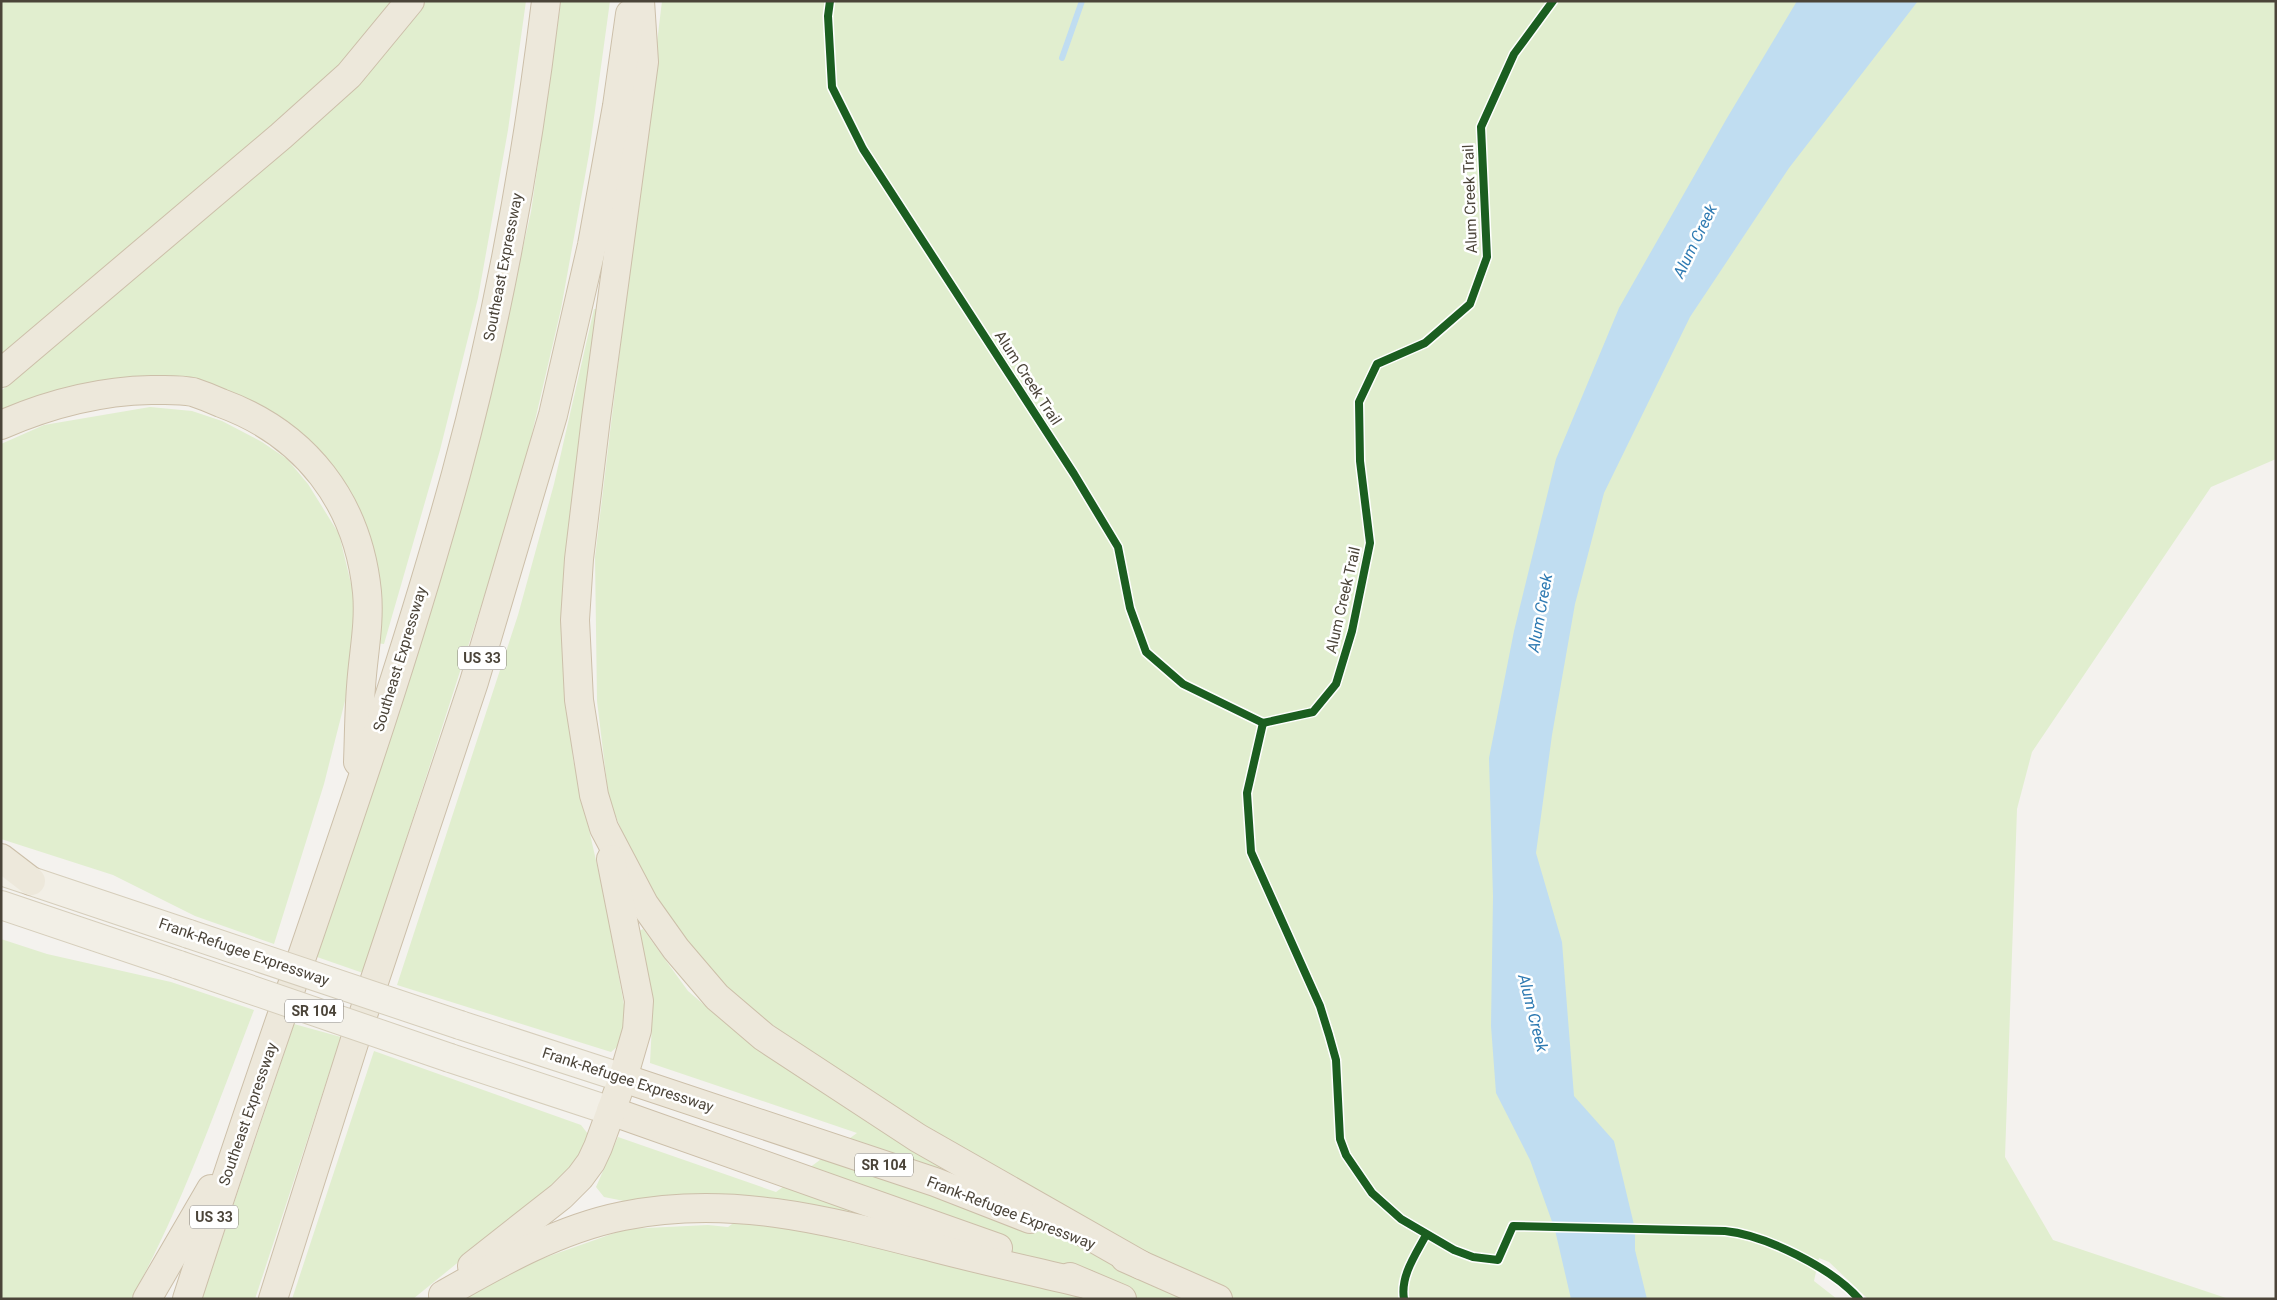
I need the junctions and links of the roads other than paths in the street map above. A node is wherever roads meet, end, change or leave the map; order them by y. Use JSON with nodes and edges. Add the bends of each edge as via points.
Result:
{"nodes":[{"id":1,"x":410,"y":1,"type":"edge"},
{"id":2,"x":546,"y":1,"type":"edge"},
{"id":3,"x":632,"y":1,"type":"edge"},
{"id":4,"x":640,"y":1,"type":"edge"},
{"id":5,"x":1,"y":373,"type":"edge"},
{"id":6,"x":1,"y":424,"type":"edge"},
{"id":7,"x":356,"y":797,"type":"junction"},
{"id":8,"x":604,"y":828,"type":"junction"},
{"id":9,"x":1,"y":858,"type":"edge"},
{"id":10,"x":1,"y":871,"type":"edge"},
{"id":11,"x":31,"y":881,"type":"junction"},
{"id":12,"x":1,"y":905,"type":"edge"},
{"id":13,"x":623,"y":1078,"type":"junction"},
{"id":14,"x":611,"y":1111,"type":"junction"},
{"id":15,"x":241,"y":1135,"type":"junction"},
{"id":16,"x":1141,"y":1265,"type":"junction"},
{"id":17,"x":1086,"y":1284,"type":"junction"},
{"id":18,"x":441,"y":1297,"type":"edge"},
{"id":19,"x":147,"y":1299,"type":"edge"},
{"id":20,"x":186,"y":1299,"type":"edge"},
{"id":21,"x":273,"y":1299,"type":"edge"},
{"id":22,"x":1122,"y":1299,"type":"edge"},
{"id":23,"x":1218,"y":1299,"type":"edge"}],
"edges":[{"from":1,"to":5,"type":"highway","via":[[349,75]]},
{"from":2,"to":7,"type":"highway","name":"Southeast Expressway","number":"US 33","via":[[537,77],[511,231],[483,364],[408,638]]},
{"from":3,"to":21,"type":"highway","number":"US 33","via":[[592,245],[553,415],[474,682]]},
{"from":4,"to":8,"type":"highway","via":[[644,62],[596,418],[579,559],[576,620],[578,700],[594,796]]},
{"from":6,"to":7,"type":"highway","via":[[95,394],[135,390],[192,392],[258,419],[308,457],[342,503],[354,534],[367,592]]},
{"from":7,"to":15,"type":"highway","name":"Southeast Expressway","number":"US 33"},
{"from":8,"to":13,"type":"highway","via":[[639,1001],[637,1030]]},
{"from":8,"to":16,"type":"highway","via":[[644,904],[676,949],[717,997],[764,1037],[918,1138]]},
{"from":9,"to":11,"type":"highway"},
{"from":10,"to":11,"type":"main road","name":"Frank-Refugee Expressway"},
{"from":11,"to":13,"type":"main road","name":"Frank-Refugee Expressway","number":"SR 104","bridge":true},
{"from":12,"to":14,"type":"main road","number":"SR 104","bridge":true},
{"from":13,"to":14,"type":"highway"},
{"from":13,"to":16,"type":"highway","name":"Frank-Refugee Expressway","number":"SR 104","via":[[935,1182]]},
{"from":14,"to":17,"type":"highway","number":"SR 104","via":[[994,1246]]},
{"from":14,"to":18,"type":"highway","via":[[591,1162],[580,1177],[561,1196],[479,1258]]},
{"from":15,"to":19,"type":"highway"},
{"from":15,"to":20,"type":"highway","name":"Southeast Expressway","number":"US 33"},
{"from":16,"to":23,"type":"highway","name":"Frank-Refugee Expressway","number":"SR 104"},
{"from":17,"to":18,"type":"highway","via":[[836,1222],[777,1212],[693,1207],[620,1217],[553,1238],[486,1270]]},
{"from":17,"to":22,"type":"highway","number":"SR 104"}]}
